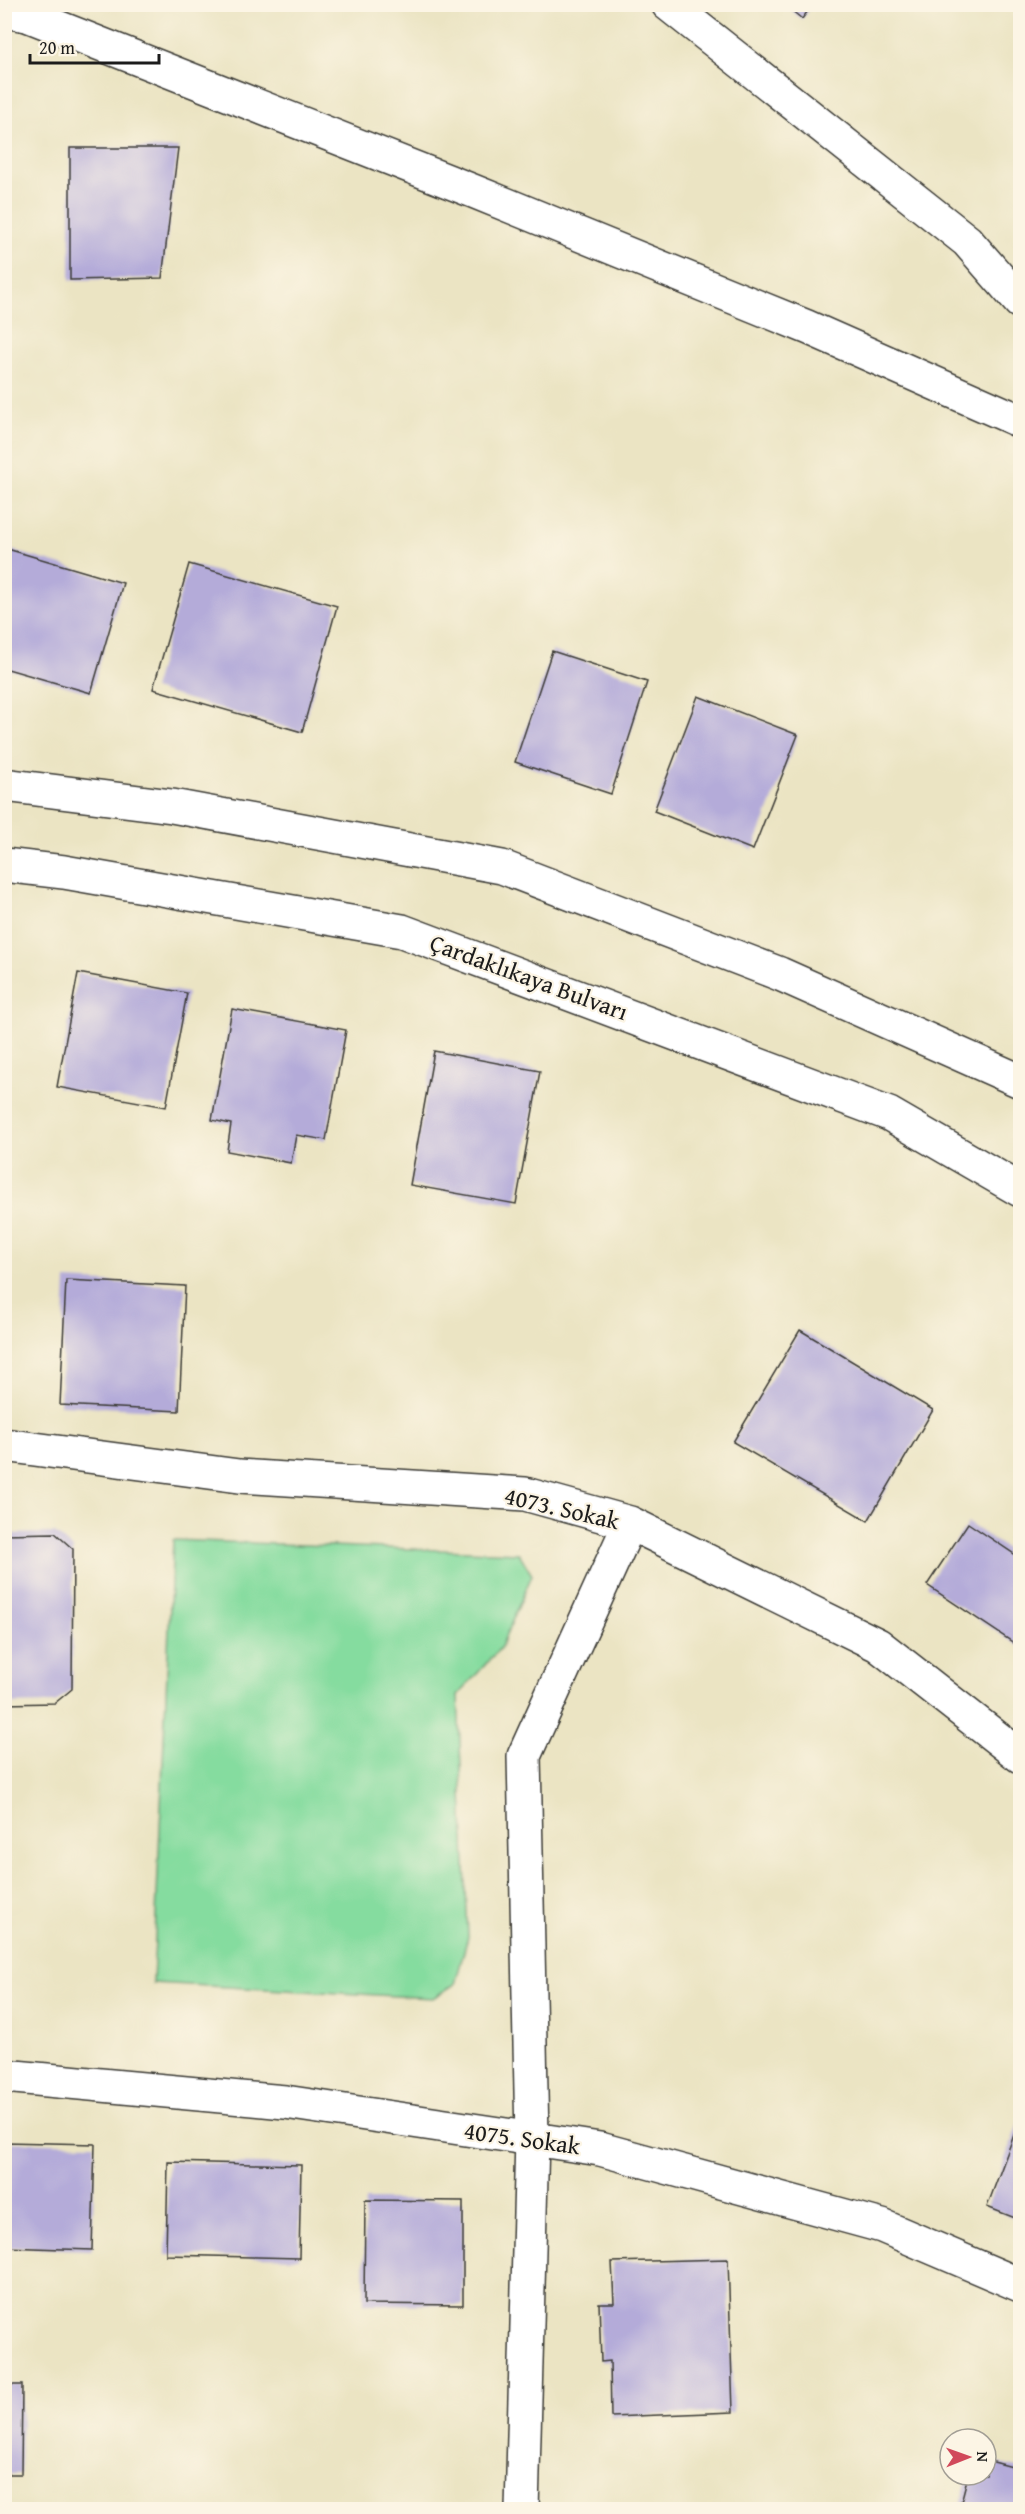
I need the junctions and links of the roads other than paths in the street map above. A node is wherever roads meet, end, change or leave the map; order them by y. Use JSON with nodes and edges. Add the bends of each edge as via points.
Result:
{"nodes":[{"id":1,"x":668,"y":4,"type":"edge"},
{"id":2,"x":4,"y":11,"type":"edge"},
{"id":3,"x":1020,"y":302,"type":"edge"},
{"id":4,"x":1020,"y":421,"type":"edge"},
{"id":5,"x":4,"y":784,"type":"edge"},
{"id":6,"x":4,"y":865,"type":"edge"},
{"id":7,"x":1020,"y":1080,"type":"edge"},
{"id":8,"x":1020,"y":1190,"type":"edge"},
{"id":9,"x":4,"y":1445,"type":"edge"},
{"id":10,"x":630,"y":1523,"type":"junction"},
{"id":11,"x":1020,"y":1756,"type":"edge"},
{"id":12,"x":4,"y":2076,"type":"edge"},
{"id":13,"x":532,"y":2139,"type":"junction"},
{"id":14,"x":1020,"y":2285,"type":"edge"},
{"id":15,"x":522,"y":2510,"type":"edge"}],
"edges":[{"from":1,"to":3,"type":"street","via":[[967,241]]},
{"from":2,"to":4,"type":"street","via":[[27,15],[473,190],[807,327]]},
{"from":5,"to":7,"type":"street","via":[[172,806],[502,867],[780,974]]},
{"from":6,"to":8,"type":"street","name":"Çardaklıkaya Bulvarı","via":[[402,931],[889,1114]]},
{"from":9,"to":10,"type":"street","name":"4073. Sokak","via":[[239,1476],[525,1494]]},
{"from":10,"to":11,"type":"street","name":"4073. Sokak","via":[[878,1645]]},
{"from":10,"to":13,"type":"street","via":[[524,1756]]},
{"from":12,"to":13,"type":"street","name":"4075. Sokak","via":[[285,2102]]},
{"from":13,"to":14,"type":"street","name":"4075. Sokak","via":[[600,2149],[882,2226]]},
{"from":13,"to":15,"type":"street"}]}
